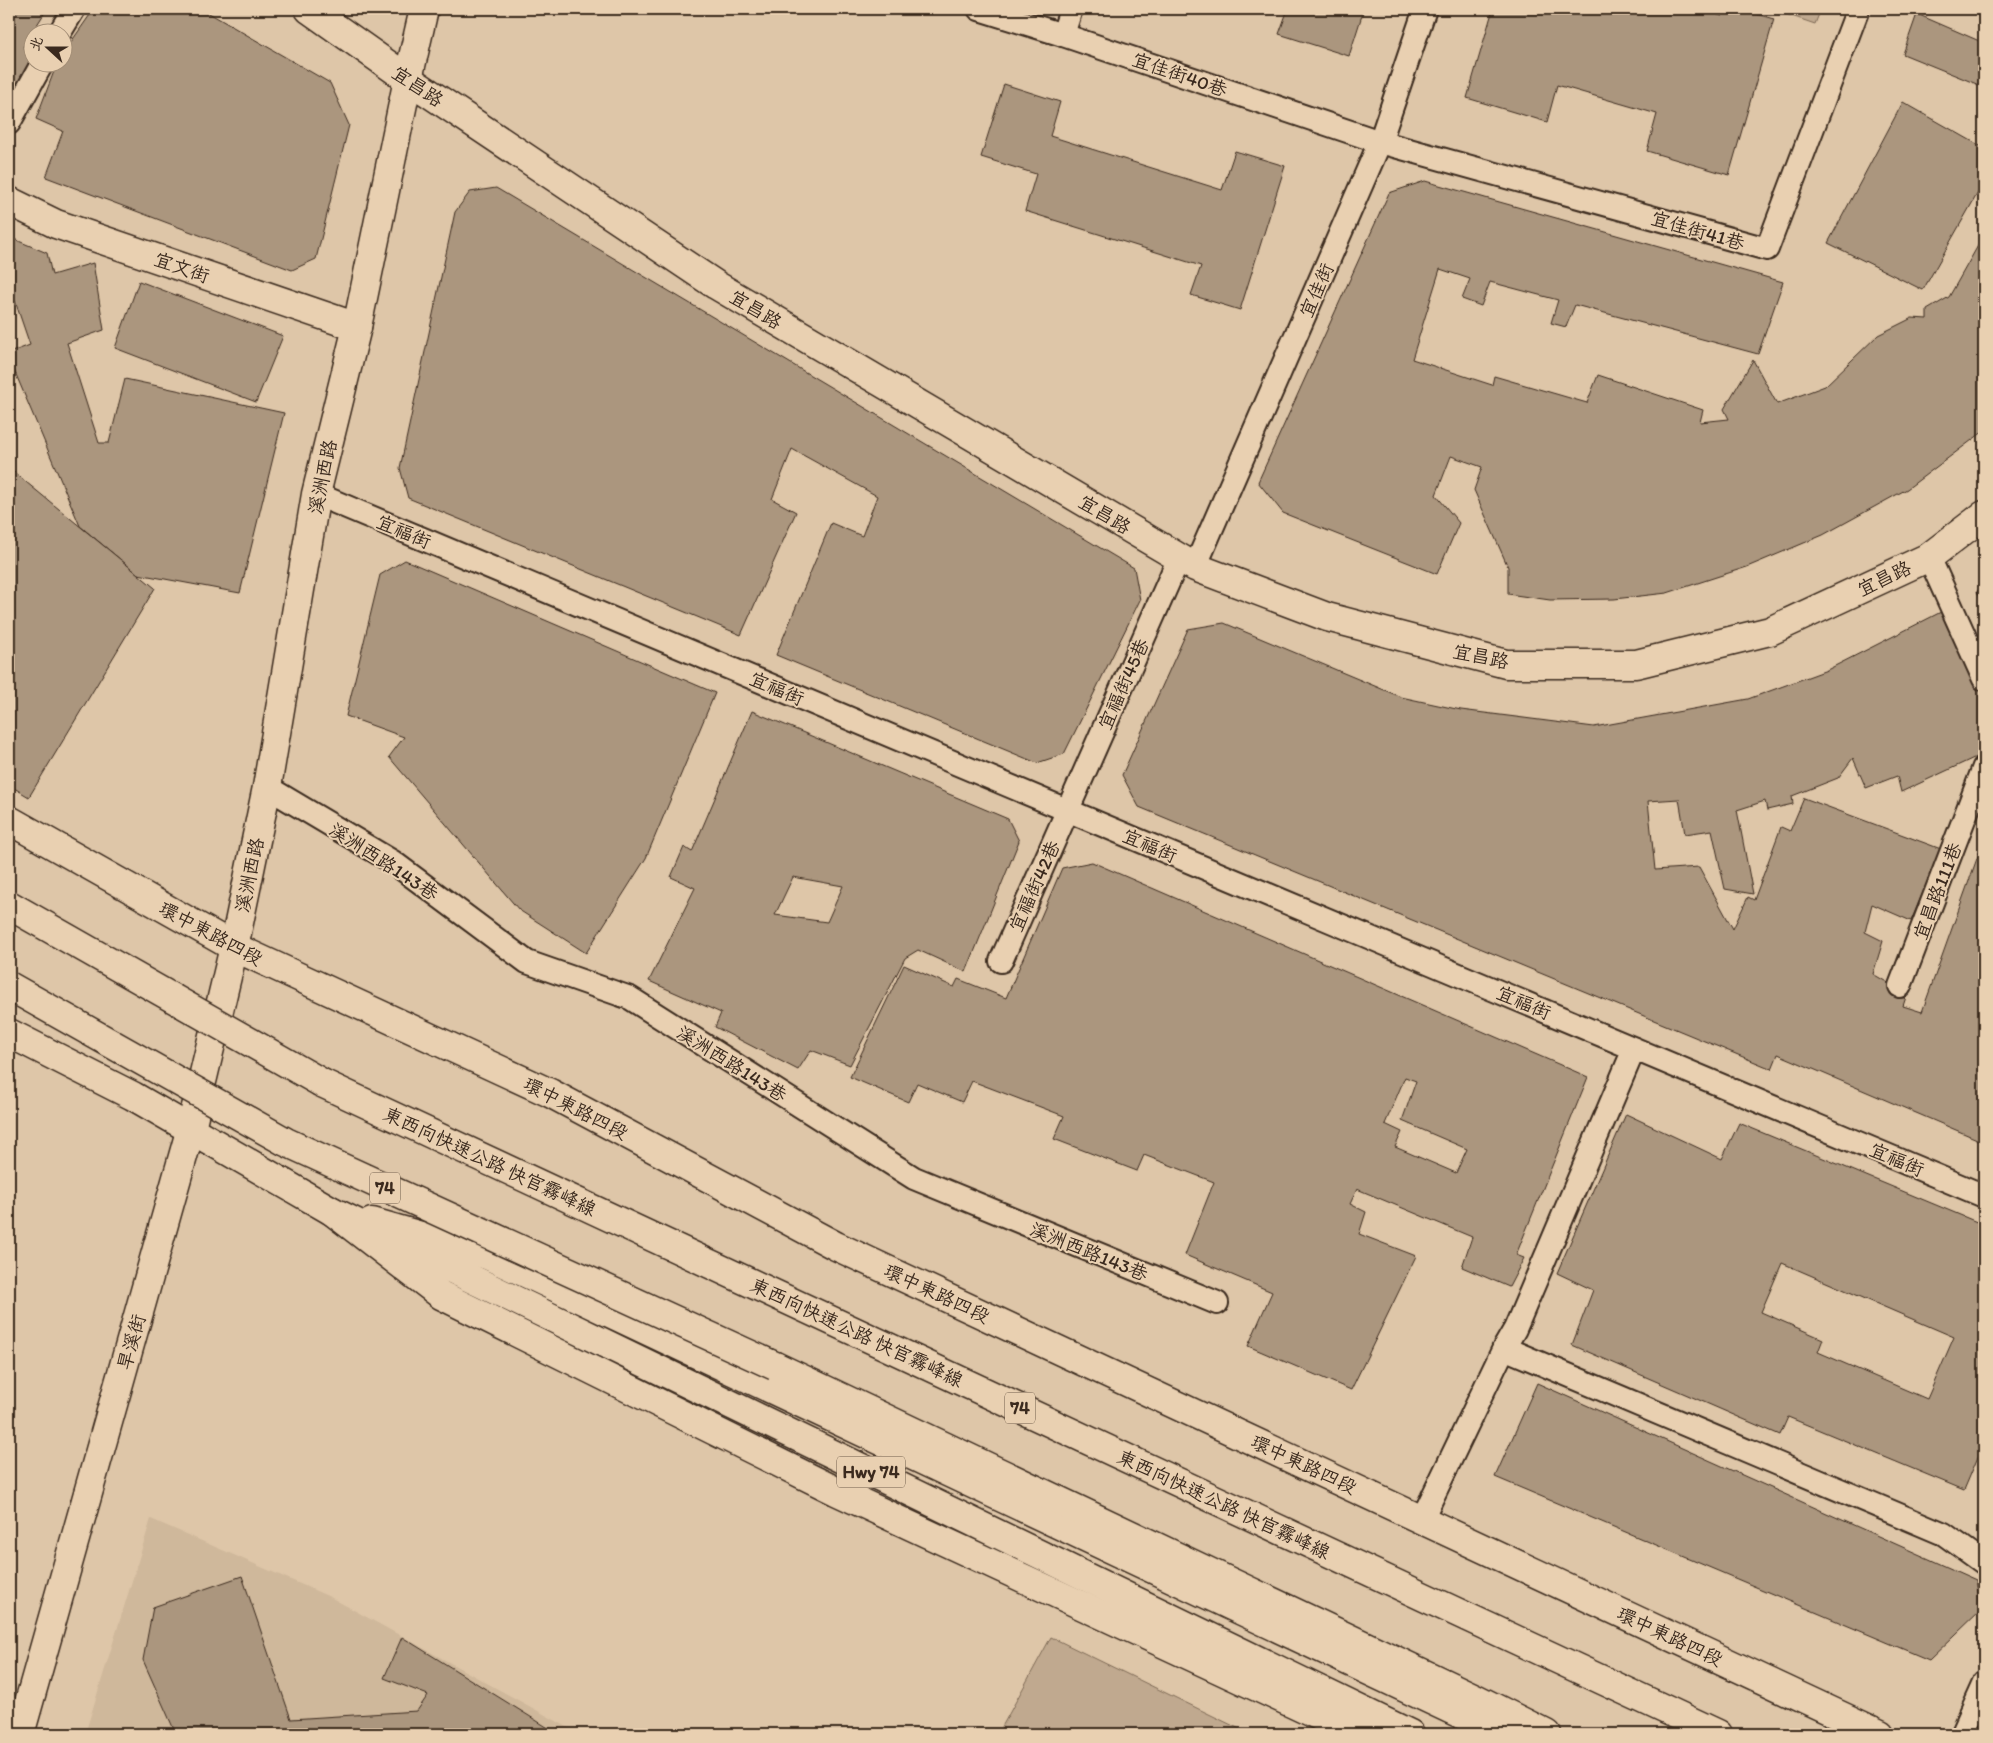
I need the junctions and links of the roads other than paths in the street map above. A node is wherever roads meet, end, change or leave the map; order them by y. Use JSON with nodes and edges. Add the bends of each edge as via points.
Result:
{"nodes":[{"id":1,"x":74,"y":9,"type":"edge"},
{"id":2,"x":309,"y":9,"type":"edge"},
{"id":3,"x":424,"y":9,"type":"edge"},
{"id":4,"x":978,"y":9,"type":"edge"},
{"id":5,"x":1071,"y":9,"type":"edge"},
{"id":6,"x":1425,"y":9,"type":"edge"},
{"id":7,"x":1858,"y":9,"type":"edge"},
{"id":8,"x":66,"y":22,"type":"edge"},
{"id":9,"x":1063,"y":35,"type":"junction"},
{"id":10,"x":37,"y":72,"type":"edge"},
{"id":11,"x":408,"y":79,"type":"junction"},
{"id":12,"x":9,"y":123,"type":"edge"},
{"id":13,"x":1380,"y":142,"type":"junction"},
{"id":14,"x":9,"y":201,"type":"edge"},
{"id":15,"x":357,"y":328,"type":"junction"},
{"id":16,"x":316,"y":494,"type":"junction"},
{"id":17,"x":1984,"y":515,"type":"edge"},
{"id":18,"x":1929,"y":557,"type":"junction"},
{"id":19,"x":1187,"y":562,"type":"junction"},
{"id":20,"x":1984,"y":679,"type":"edge"},
{"id":21,"x":1984,"y":767,"type":"edge"},
{"id":22,"x":267,"y":787,"type":"junction"},
{"id":23,"x":1067,"y":811,"type":"junction"},
{"id":24,"x":9,"y":820,"type":"edge"},
{"id":25,"x":9,"y":905,"type":"edge"},
{"id":26,"x":234,"y":947,"type":"junction"},
{"id":27,"x":1001,"y":961,"type":"dead end"},
{"id":28,"x":9,"y":986,"type":"edge"},
{"id":29,"x":1900,"y":986,"type":"dead end"},
{"id":30,"x":9,"y":1033,"type":"edge"},
{"id":31,"x":1634,"y":1048,"type":"junction"},
{"id":32,"x":191,"y":1128,"type":"junction"},
{"id":33,"x":1984,"y":1196,"type":"edge"},
{"id":34,"x":332,"y":1210,"type":"junction"},
{"id":35,"x":1217,"y":1303,"type":"dead end"},
{"id":36,"x":1504,"y":1348,"type":"junction"},
{"id":37,"x":1422,"y":1519,"type":"junction"},
{"id":38,"x":1984,"y":1563,"type":"edge"},
{"id":39,"x":1984,"y":1683,"type":"edge"},
{"id":40,"x":20,"y":1734,"type":"edge"},
{"id":41,"x":1358,"y":1734,"type":"edge"},
{"id":42,"x":1410,"y":1734,"type":"edge"},
{"id":43,"x":1502,"y":1734,"type":"edge"},
{"id":44,"x":1547,"y":1734,"type":"edge"},
{"id":45,"x":1718,"y":1734,"type":"edge"},
{"id":46,"x":1880,"y":1734,"type":"edge"},
{"id":47,"x":1961,"y":1734,"type":"edge"}],
"edges":[{"from":1,"to":8,"type":"lane"},
{"from":2,"to":11,"type":"main road","name":"宜昌路"},
{"from":3,"to":11,"type":"main road","name":"溪洲西路"},
{"from":4,"to":9,"type":"lane","name":"宜佳街40巷"},
{"from":5,"to":9,"type":"lane"},
{"from":6,"to":13,"type":"lane","name":"宜佳街"},
{"from":7,"to":13,"type":"lane","name":"宜佳街41巷","via":[[1767,249]]},
{"from":9,"to":13,"type":"lane","name":"宜佳街40巷"},
{"from":10,"to":12,"type":"lane"},
{"from":11,"to":15,"type":"main road","name":"溪洲西路"},
{"from":11,"to":19,"type":"main road","name":"宜昌路","via":[[716,285]]},
{"from":13,"to":19,"type":"lane","name":"宜佳街"},
{"from":14,"to":15,"type":"main road","name":"宜文街","via":[[56,224]]},
{"from":15,"to":16,"type":"main road","name":"溪洲西路"},
{"from":16,"to":22,"type":"main road","name":"溪洲西路"},
{"from":16,"to":23,"type":"lane","name":"宜福街"},
{"from":17,"to":18,"type":"main road","name":"宜昌路"},
{"from":18,"to":19,"type":"main road","name":"宜昌路","via":[[1770,630],[1636,664],[1506,664],[1326,617]]},
{"from":18,"to":20,"type":"lane"},
{"from":19,"to":23,"type":"lane","name":"宜福街45巷"},
{"from":21,"to":29,"type":"lane","name":"宜昌路111巷"},
{"from":22,"to":26,"type":"main road","name":"溪洲西路"},
{"from":22,"to":35,"type":"lane","name":"溪洲西路143巷","via":[[393,862],[527,962],[630,998],[914,1178]]},
{"from":23,"to":27,"type":"lane","name":"宜福街42巷"},
{"from":23,"to":31,"type":"lane","name":"宜福街"},
{"from":24,"to":26,"type":"main road","name":"環中東路四段"},
{"from":25,"to":45,"type":"main road","name":"東西向快速公路 快官霧峰線","number":"74","bridge":true,"via":[[322,1083]]},
{"from":26,"to":32,"type":"main road","name":"旱溪街"},
{"from":26,"to":37,"type":"main road","name":"環中東路四段","via":[[550,1093],[836,1246]]},
{"from":28,"to":44,"type":"main road","number":"74","bridge":true,"via":[[286,1142],[775,1366]]},
{"from":30,"to":32,"type":"main road"},
{"from":31,"to":33,"type":"lane","name":"宜福街"},
{"from":31,"to":36,"type":"lane","via":[[1515,1329]]},
{"from":32,"to":34,"type":"main road"},
{"from":32,"to":40,"type":"main road","name":"旱溪街"},
{"from":34,"to":41,"type":"main road","via":[[441,1295],[836,1490]]},
{"from":34,"to":42,"type":"main road","number":"Hwy 74"},
{"from":34,"to":43,"type":"main road","via":[[488,1255]]},
{"from":36,"to":37,"type":"lane"},
{"from":36,"to":38,"type":"lane","via":[[1944,1534]]},
{"from":37,"to":46,"type":"main road","name":"環中東路四段"},
{"from":39,"to":47,"type":"lane"}]}
